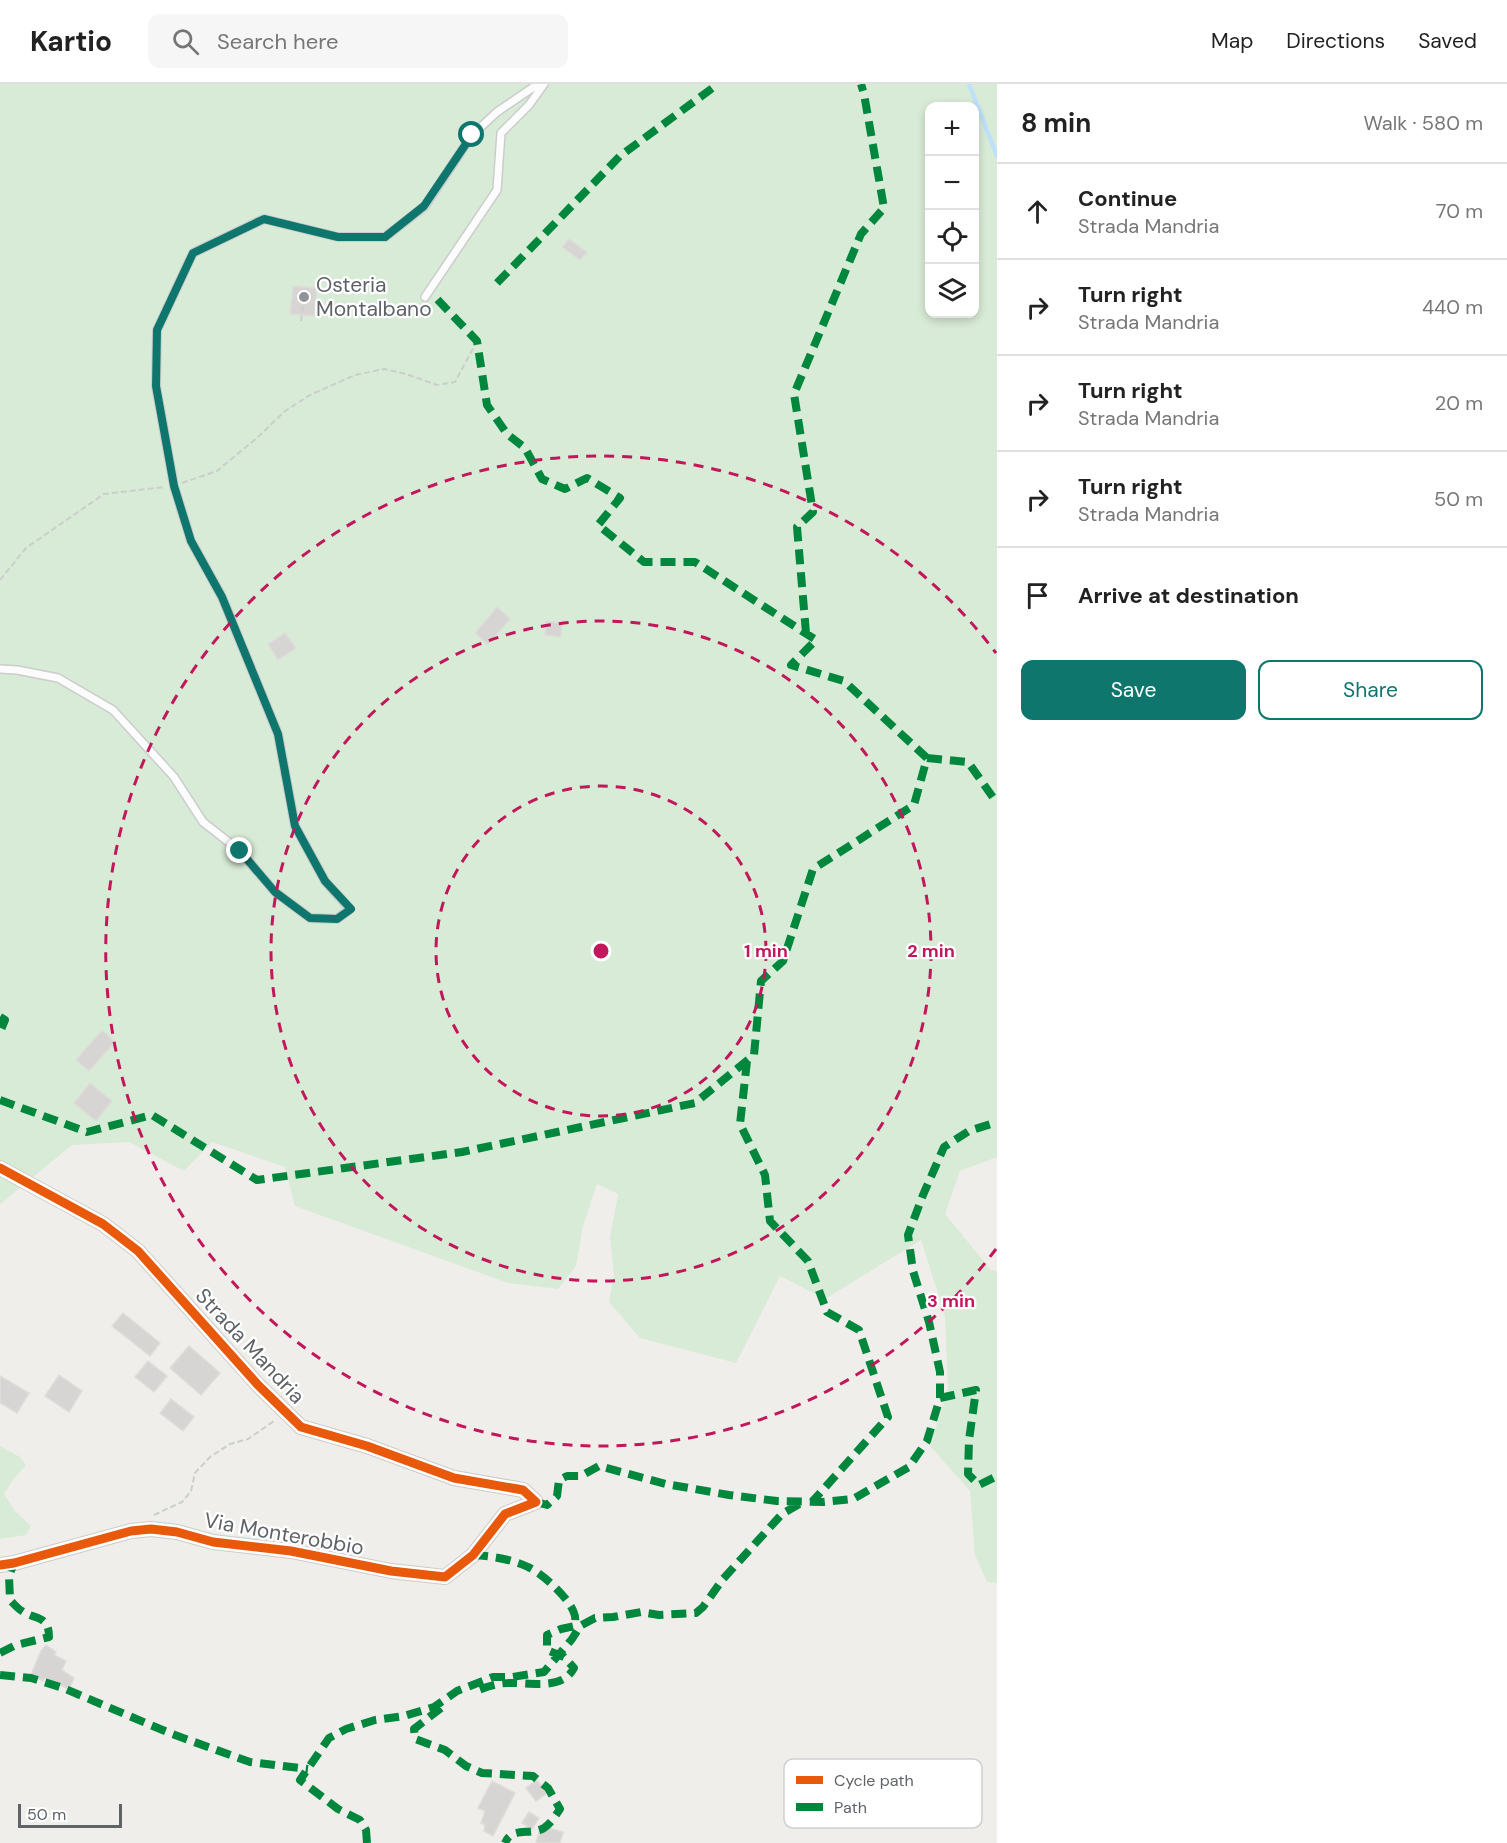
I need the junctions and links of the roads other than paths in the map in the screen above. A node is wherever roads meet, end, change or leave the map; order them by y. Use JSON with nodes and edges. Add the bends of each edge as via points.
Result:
{"nodes":[{"id":1,"x":538,"y":84,"type":"edge"},
{"id":2,"x":544,"y":84,"type":"edge"},
{"id":3,"x":425,"y":297,"type":"dead end"},
{"id":4,"x":0,"y":669,"type":"edge"},
{"id":5,"x":0,"y":1168,"type":"edge"},
{"id":6,"x":536,"y":1502,"type":"joint"},
{"id":7,"x":0,"y":1565,"type":"edge"}],
"edges":[{"from":1,"to":4,"type":"lane","via":[[472,135],[424,206],[385,237],[338,237],[264,219],[193,253],[157,330],[156,386],[174,486],[191,541],[222,597],[278,734],[295,826],[325,881],[351,909],[337,919],[310,918],[275,892],[240,851],[203,822],[174,777],[113,710],[58,678]]},
{"from":2,"to":3,"type":"lane","via":[[501,133],[497,190]]},
{"from":5,"to":6,"type":"street","name":"Strada Mandria","via":[[103,1224],[138,1251],[301,1427],[454,1478],[523,1490]]},
{"from":6,"to":7,"type":"street","name":"Via Monterobbio","via":[[505,1514],[473,1555],[445,1577],[151,1529]]}]}
